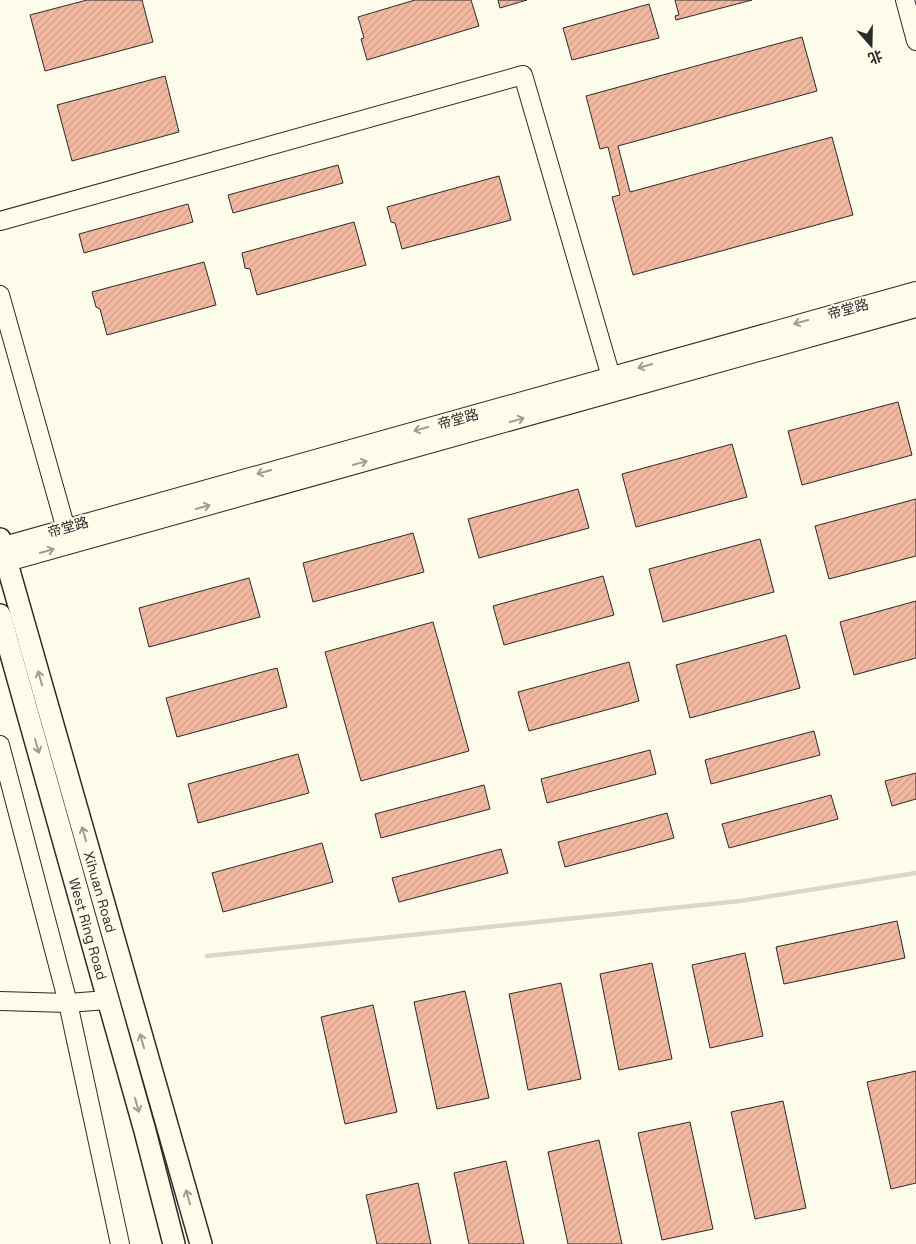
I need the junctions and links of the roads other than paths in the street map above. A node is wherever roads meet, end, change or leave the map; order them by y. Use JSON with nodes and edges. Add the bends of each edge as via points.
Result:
{"nodes":[{"id":1,"x":905,"y":0,"type":"edge"},
{"id":2,"x":916,"y":41,"type":"edge"},
{"id":3,"x":0,"y":222,"type":"edge"},
{"id":4,"x":916,"y":291,"type":"edge"},
{"id":5,"x":0,"y":295,"type":"edge"},
{"id":6,"x":916,"y":308,"type":"edge"},
{"id":7,"x":613,"y":384,"type":"junction"},
{"id":8,"x":68,"y":536,"type":"junction"},
{"id":9,"x":2,"y":552,"type":"edge"},
{"id":10,"x":0,"y":615,"type":"edge"},
{"id":11,"x":0,"y":745,"type":"edge"},
{"id":12,"x":107,"y":1000,"type":"junction"},
{"id":13,"x":0,"y":1001,"type":"edge"},
{"id":14,"x":68,"y":1003,"type":"junction"},
{"id":15,"x":120,"y":1244,"type":"edge"},
{"id":16,"x":174,"y":1244,"type":"edge"},
{"id":17,"x":201,"y":1244,"type":"edge"}],
"edges":[{"from":1,"to":2,"type":"street"},
{"from":3,"to":7,"type":"street","via":[[523,75]]},
{"from":4,"to":7,"type":"street","name":"帝堂路","one_way":true},
{"from":5,"to":8,"type":"street"},
{"from":6,"to":7,"type":"street","name":"帝堂路"},
{"from":7,"to":8,"type":"street","name":"帝堂路"},
{"from":8,"to":9,"type":"street","name":"帝堂路"},
{"from":17,"to":9,"type":"main road","name":"Xihuan Road","one_way":true},
{"from":10,"to":12,"type":"main road","name":"West Ring Road","one_way":true},
{"from":11,"to":14,"type":"street"},
{"from":12,"to":14,"type":"street"},
{"from":12,"to":16,"type":"main road","name":"West Ring Road","one_way":true},
{"from":13,"to":14,"type":"street"},
{"from":14,"to":15,"type":"street"}]}
